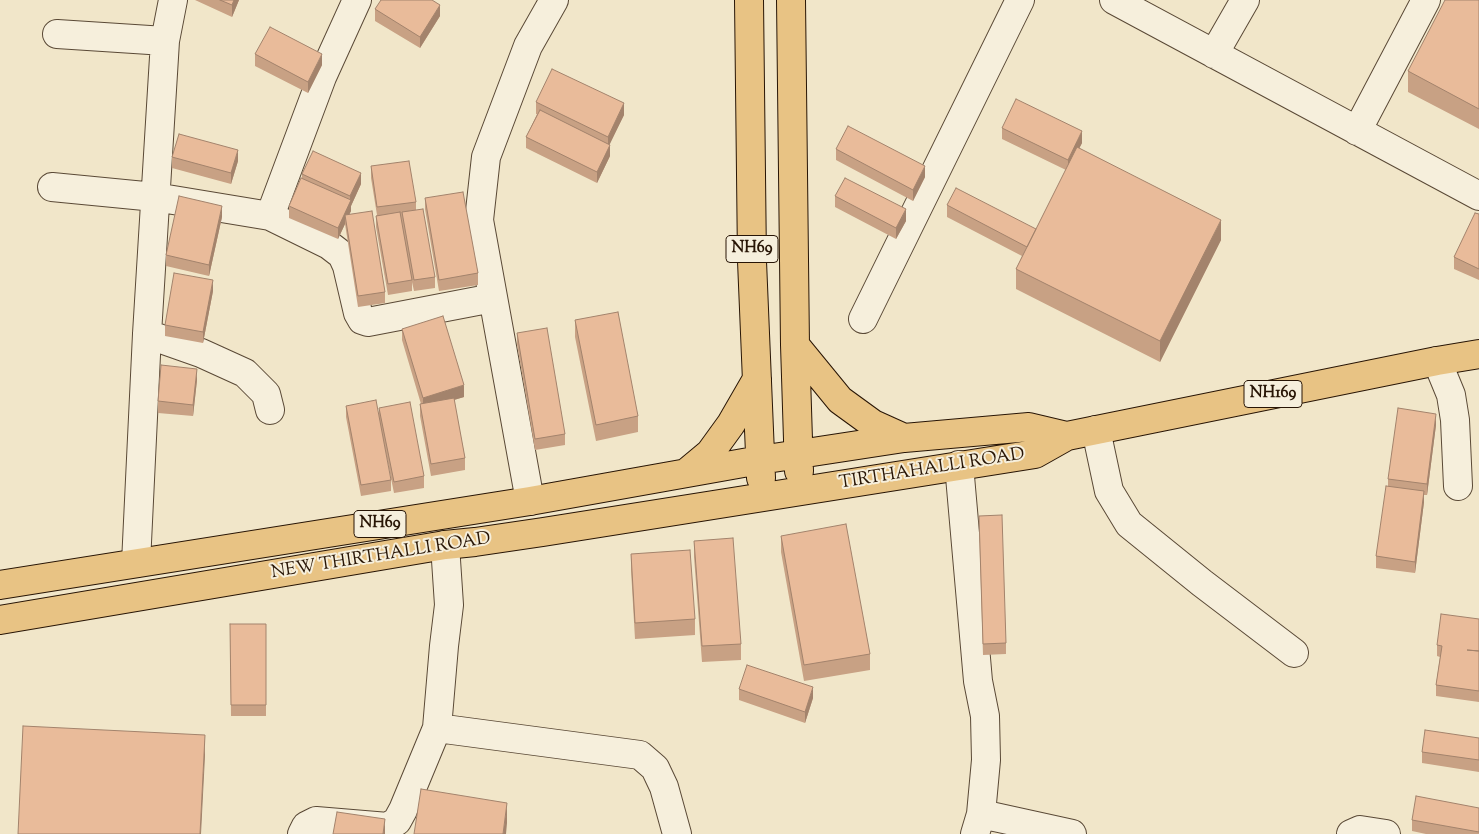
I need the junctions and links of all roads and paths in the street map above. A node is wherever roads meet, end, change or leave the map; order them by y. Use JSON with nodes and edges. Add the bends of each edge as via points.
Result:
{"nodes":[{"id":1,"x":173,"y":0,"type":"edge"},
{"id":2,"x":357,"y":0,"type":"edge"},
{"id":3,"x":554,"y":0,"type":"edge"},
{"id":4,"x":749,"y":0,"type":"edge"},
{"id":5,"x":791,"y":0,"type":"edge"},
{"id":6,"x":1020,"y":0,"type":"edge"},
{"id":7,"x":1114,"y":0,"type":"edge"},
{"id":8,"x":1245,"y":0,"type":"edge"},
{"id":9,"x":1426,"y":0,"type":"edge"},
{"id":10,"x":57,"y":34,"type":"dead end"},
{"id":11,"x":165,"y":41,"type":"junction"},
{"id":12,"x":1214,"y":54,"type":"junction"},
{"id":13,"x":1357,"y":131,"type":"junction"},
{"id":14,"x":52,"y":186,"type":"dead end"},
{"id":15,"x":1479,"y":196,"type":"edge"},
{"id":16,"x":155,"y":197,"type":"junction"},
{"id":17,"x":270,"y":216,"type":"junction"},
{"id":18,"x":493,"y":298,"type":"junction"},
{"id":19,"x":863,"y":319,"type":"dead end"},
{"id":20,"x":147,"y":334,"type":"junction"},
{"id":21,"x":795,"y":345,"type":"junction"},
{"id":22,"x":1479,"y":354,"type":"edge"},
{"id":23,"x":1437,"y":361,"type":"junction"},
{"id":24,"x":757,"y":378,"type":"junction"},
{"id":25,"x":270,"y":410,"type":"dead end"},
{"id":26,"x":1096,"y":430,"type":"junction"},
{"id":27,"x":1067,"y":436,"type":"junction"},
{"id":28,"x":904,"y":438,"type":"junction"},
{"id":29,"x":798,"y":454,"type":"junction"},
{"id":30,"x":760,"y":460,"type":"junction"},
{"id":31,"x":960,"y":465,"type":"junction"},
{"id":32,"x":684,"y":474,"type":"junction"},
{"id":33,"x":1458,"y":486,"type":"dead end"},
{"id":34,"x":800,"y":490,"type":"junction"},
{"id":35,"x":763,"y":497,"type":"junction"},
{"id":36,"x":530,"y":501,"type":"junction"},
{"id":37,"x":445,"y":545,"type":"junction"},
{"id":38,"x":136,"y":563,"type":"junction"},
{"id":39,"x":0,"y":585,"type":"edge"},
{"id":40,"x":0,"y":620,"type":"edge"},
{"id":41,"x":1294,"y":653,"type":"dead end"},
{"id":42,"x":437,"y":728,"type":"junction"},
{"id":43,"x":978,"y":824,"type":"edge"},
{"id":44,"x":302,"y":834,"type":"edge"},
{"id":45,"x":677,"y":834,"type":"edge"},
{"id":46,"x":1072,"y":834,"type":"edge"},
{"id":47,"x":1351,"y":834,"type":"edge"},
{"id":48,"x":1386,"y":834,"type":"edge"}],
"edges":[{"from":1,"to":11,"type":"street"},
{"from":2,"to":17,"type":"street","via":[[322,76]]},
{"from":3,"to":18,"type":"street","via":[[528,46],[486,157],[479,220]]},
{"from":4,"to":24,"type":"highway","number":"NH69","via":[[752,261]]},
{"from":5,"to":21,"type":"highway","number":"NH69"},
{"from":6,"to":19,"type":"street"},
{"from":7,"to":12,"type":"street"},
{"from":8,"to":12,"type":"street"},
{"from":9,"to":13,"type":"street"},
{"from":10,"to":11,"type":"street"},
{"from":11,"to":16,"type":"street"},
{"from":12,"to":13,"type":"street"},
{"from":13,"to":15,"type":"street"},
{"from":14,"to":16,"type":"street"},
{"from":16,"to":17,"type":"street"},
{"from":16,"to":20,"type":"street"},
{"from":17,"to":18,"type":"street","via":[[329,245],[342,255],[362,320],[368,322]]},
{"from":18,"to":36,"type":"street"},
{"from":20,"to":25,"type":"street","via":[[245,373],[266,394]]},
{"from":20,"to":38,"type":"street"},
{"from":21,"to":28,"type":"highway","via":[[840,400],[873,424]]},
{"from":21,"to":29,"type":"highway","number":"NH69"},
{"from":22,"to":23,"type":"highway","name":"TIRTHAHALLI ROAD","number":"NH169"},
{"from":23,"to":26,"type":"highway","name":"TIRTHAHALLI ROAD","number":"NH169"},
{"from":23,"to":33,"type":"street","via":[[1451,395]]},
{"from":24,"to":30,"type":"highway","number":"NH69"},
{"from":24,"to":32,"type":"highway","via":[[710,453]]},
{"from":26,"to":27,"type":"highway","name":"TIRTHAHALLI ROAD","number":"NH169"},
{"from":26,"to":41,"type":"street","via":[[1109,491],[1129,524]]},
{"from":27,"to":28,"type":"highway","number":"NH169","via":[[1029,428]]},
{"from":27,"to":31,"type":"highway","name":"TIRTHAHALLI ROAD","number":"NH169","via":[[1036,454]]},
{"from":28,"to":29,"type":"highway","number":"NH169"},
{"from":29,"to":30,"type":"highway","number":"NH69"},
{"from":29,"to":34,"type":"highway","number":"NH69"},
{"from":30,"to":32,"type":"highway","number":"NH69"},
{"from":30,"to":35,"type":"highway","number":"NH69"},
{"from":31,"to":34,"type":"highway","name":"TIRTHAHALLI ROAD","number":"NH169"},
{"from":31,"to":43,"type":"street","via":[[978,681],[986,716],[986,760]]},
{"from":32,"to":36,"type":"highway","number":"NH69"},
{"from":34,"to":35,"type":"highway","name":"TIRTHAHALLI ROAD","number":"NH69"},
{"from":35,"to":37,"type":"highway","name":"NEW THIRTHALLI ROAD","number":"NH69"},
{"from":36,"to":38,"type":"highway","number":"NH69"},
{"from":37,"to":40,"type":"highway","name":"NEW THIRTHALLI ROAD","number":"NH69"},
{"from":37,"to":42,"type":"street","via":[[449,605]]},
{"from":38,"to":39,"type":"highway","number":"NH69"},
{"from":42,"to":44,"type":"street","via":[[397,821],[388,826],[316,821],[306,826]]},
{"from":42,"to":45,"type":"street","via":[[640,755],[655,768],[664,787]]},
{"from":43,"to":46,"type":"street"},
{"from":47,"to":48,"type":"street","via":[[1360,830]]}]}
